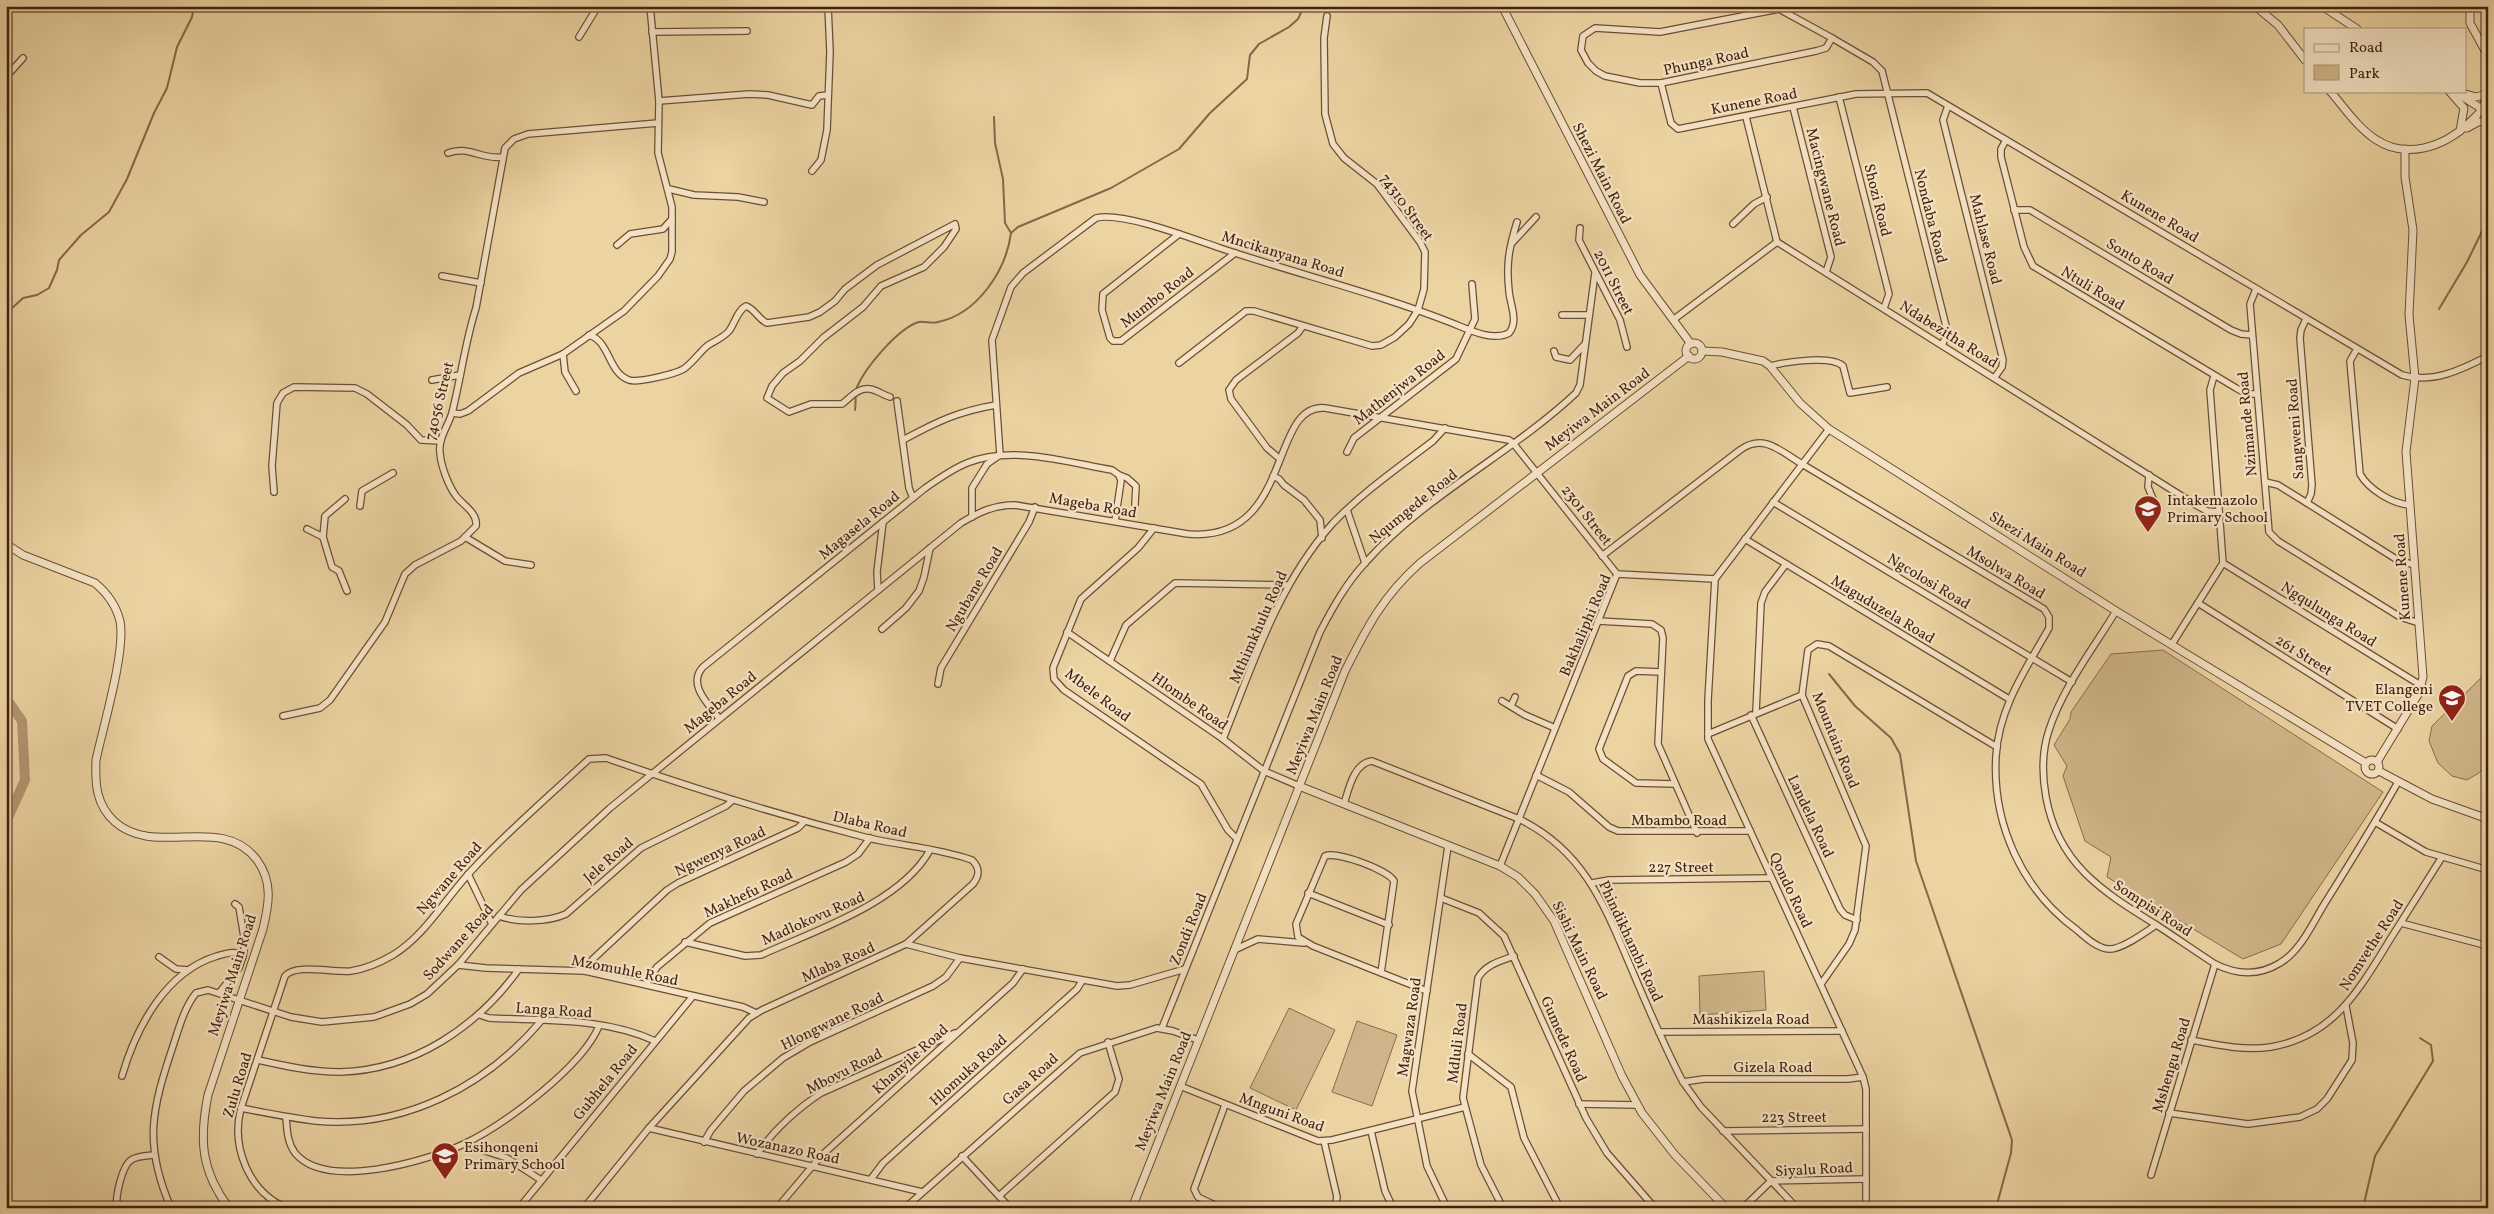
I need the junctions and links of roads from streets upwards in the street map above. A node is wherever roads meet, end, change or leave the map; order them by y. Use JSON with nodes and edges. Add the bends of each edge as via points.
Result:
{"nodes":[{"id":1,"x":598,"y":6,"type":"edge"},
{"id":2,"x":650,"y":6,"type":"edge"},
{"id":3,"x":828,"y":6,"type":"edge"},
{"id":4,"x":1502,"y":6,"type":"edge"},
{"id":5,"x":2255,"y":6,"type":"edge"},
{"id":6,"x":2322,"y":6,"type":"edge"},
{"id":7,"x":2470,"y":6,"type":"edge"},
{"id":8,"x":1327,"y":16,"type":"dead end"},
{"id":9,"x":2355,"y":28,"type":"edge"},
{"id":10,"x":747,"y":30,"type":"dead end"},
{"id":11,"x":652,"y":32,"type":"junction"},
{"id":12,"x":579,"y":37,"type":"dead end"},
{"id":13,"x":1832,"y":38,"type":"junction"},
{"id":14,"x":2488,"y":56,"type":"edge"},
{"id":15,"x":23,"y":58,"type":"dead end"},
{"id":16,"x":2304,"y":59,"type":"edge"},
{"id":17,"x":6,"y":77,"type":"edge"},
{"id":18,"x":1661,"y":83,"type":"junction"},
{"id":19,"x":2331,"y":92,"type":"edge"},
{"id":20,"x":2450,"y":92,"type":"edge"},
{"id":21,"x":2457,"y":92,"type":"edge"},
{"id":22,"x":2459,"y":92,"type":"edge"},
{"id":23,"x":2487,"y":92,"type":"edge"},
{"id":24,"x":1887,"y":93,"type":"junction"},
{"id":25,"x":828,"y":95,"type":"junction"},
{"id":26,"x":1839,"y":97,"type":"junction"},
{"id":27,"x":659,"y":101,"type":"junction"},
{"id":28,"x":1948,"y":106,"type":"junction"},
{"id":29,"x":1793,"y":107,"type":"junction"},
{"id":30,"x":2485,"y":111,"type":"edge"},
{"id":31,"x":1746,"y":117,"type":"junction"},
{"id":32,"x":2488,"y":121,"type":"edge"},
{"id":33,"x":658,"y":123,"type":"junction"},
{"id":34,"x":2460,"y":131,"type":"junction"},
{"id":35,"x":2452,"y":138,"type":"junction"},
{"id":36,"x":2006,"y":140,"type":"junction"},
{"id":37,"x":2405,"y":149,"type":"junction"},
{"id":38,"x":448,"y":153,"type":"dead end"},
{"id":39,"x":502,"y":156,"type":"junction"},
{"id":40,"x":812,"y":171,"type":"dead end"},
{"id":41,"x":669,"y":189,"type":"junction"},
{"id":42,"x":1766,"y":197,"type":"junction"},
{"id":43,"x":764,"y":202,"type":"dead end"},
{"id":44,"x":2014,"y":210,"type":"junction"},
{"id":45,"x":1536,"y":218,"type":"dead end"},
{"id":46,"x":672,"y":219,"type":"junction"},
{"id":47,"x":1517,"y":222,"type":"dead end"},
{"id":48,"x":1733,"y":224,"type":"dead end"},
{"id":49,"x":1580,"y":228,"type":"dead end"},
{"id":50,"x":1179,"y":234,"type":"junction"},
{"id":51,"x":1777,"y":242,"type":"junction"},
{"id":52,"x":1510,"y":244,"type":"junction"},
{"id":53,"x":617,"y":245,"type":"dead end"},
{"id":54,"x":1235,"y":253,"type":"junction"},
{"id":55,"x":1826,"y":272,"type":"junction"},
{"id":56,"x":1595,"y":273,"type":"junction"},
{"id":57,"x":442,"y":276,"type":"dead end"},
{"id":58,"x":481,"y":283,"type":"junction"},
{"id":59,"x":1472,"y":284,"type":"dead end"},
{"id":60,"x":2256,"y":289,"type":"junction"},
{"id":61,"x":1884,"y":308,"type":"junction"},
{"id":62,"x":1418,"y":310,"type":"junction"},
{"id":63,"x":1562,"y":314,"type":"dead end"},
{"id":64,"x":1589,"y":315,"type":"junction"},
{"id":65,"x":2306,"y":319,"type":"junction"},
{"id":66,"x":1673,"y":320,"type":"junction"},
{"id":67,"x":1303,"y":326,"type":"junction"},
{"id":68,"x":1471,"y":330,"type":"junction"},
{"id":69,"x":589,"y":335,"type":"junction"},
{"id":70,"x":2252,"y":335,"type":"junction"},
{"id":71,"x":1585,"y":344,"type":"junction"},
{"id":72,"x":1691,"y":344,"type":"junction"},
{"id":73,"x":1942,"y":345,"type":"junction"},
{"id":74,"x":1628,"y":347,"type":"dead end"},
{"id":75,"x":2357,"y":349,"type":"junction"},
{"id":76,"x":1554,"y":351,"type":"dead end"},
{"id":77,"x":1702,"y":351,"type":"junction"},
{"id":78,"x":563,"y":354,"type":"junction"},
{"id":79,"x":1689,"y":356,"type":"junction"},
{"id":80,"x":2488,"y":356,"type":"edge"},
{"id":81,"x":1179,"y":363,"type":"dead end"},
{"id":82,"x":1770,"y":366,"type":"junction"},
{"id":83,"x":460,"y":375,"type":"junction"},
{"id":84,"x":2214,"y":376,"type":"junction"},
{"id":85,"x":1995,"y":377,"type":"junction"},
{"id":86,"x":2415,"y":378,"type":"junction"},
{"id":87,"x":432,"y":380,"type":"dead end"},
{"id":88,"x":1887,"y":387,"type":"dead end"},
{"id":89,"x":576,"y":391,"type":"dead end"},
{"id":90,"x":2257,"y":394,"type":"junction"},
{"id":91,"x":890,"y":397,"type":"dead end"},
{"id":92,"x":897,"y":401,"type":"dead end"},
{"id":93,"x":996,"y":405,"type":"junction"},
{"id":94,"x":452,"y":413,"type":"junction"},
{"id":95,"x":1380,"y":417,"type":"junction"},
{"id":96,"x":1445,"y":428,"type":"junction"},
{"id":97,"x":1829,"y":429,"type":"junction"},
{"id":98,"x":903,"y":440,"type":"junction"},
{"id":99,"x":440,"y":441,"type":"junction"},
{"id":100,"x":1513,"y":442,"type":"junction"},
{"id":101,"x":1347,"y":452,"type":"dead end"},
{"id":102,"x":1000,"y":456,"type":"junction"},
{"id":103,"x":1280,"y":459,"type":"junction"},
{"id":104,"x":1802,"y":464,"type":"junction"},
{"id":105,"x":1537,"y":472,"type":"junction"},
{"id":106,"x":394,"y":473,"type":"dead end"},
{"id":107,"x":1119,"y":474,"type":"junction"},
{"id":108,"x":2149,"y":475,"type":"junction"},
{"id":109,"x":1274,"y":476,"type":"junction"},
{"id":110,"x":2265,"y":482,"type":"junction"},
{"id":111,"x":274,"y":492,"type":"dead end"},
{"id":112,"x":913,"y":498,"type":"junction"},
{"id":113,"x":345,"y":500,"type":"dead end"},
{"id":114,"x":1773,"y":502,"type":"junction"},
{"id":115,"x":2307,"y":503,"type":"junction"},
{"id":116,"x":1135,"y":504,"type":"dead end"},
{"id":117,"x":2410,"y":505,"type":"junction"},
{"id":118,"x":360,"y":506,"type":"dead end"},
{"id":119,"x":2156,"y":506,"type":"dead end"},
{"id":120,"x":1035,"y":507,"type":"junction"},
{"id":121,"x":1347,"y":510,"type":"junction"},
{"id":122,"x":2219,"y":512,"type":"junction"},
{"id":123,"x":972,"y":516,"type":"junction"},
{"id":124,"x":1115,"y":521,"type":"junction"},
{"id":125,"x":883,"y":522,"type":"junction"},
{"id":126,"x":307,"y":528,"type":"dead end"},
{"id":127,"x":1154,"y":528,"type":"junction"},
{"id":128,"x":323,"y":537,"type":"junction"},
{"id":129,"x":466,"y":538,"type":"junction"},
{"id":130,"x":1322,"y":538,"type":"junction"},
{"id":131,"x":1745,"y":539,"type":"junction"},
{"id":132,"x":6,"y":544,"type":"edge"},
{"id":133,"x":930,"y":548,"type":"junction"},
{"id":134,"x":1602,"y":556,"type":"junction"},
{"id":135,"x":2223,"y":562,"type":"junction"},
{"id":136,"x":1365,"y":563,"type":"junction"},
{"id":137,"x":531,"y":564,"type":"dead end"},
{"id":138,"x":1786,"y":564,"type":"junction"},
{"id":139,"x":2414,"y":565,"type":"junction"},
{"id":140,"x":1617,"y":574,"type":"junction"},
{"id":141,"x":1715,"y":579,"type":"junction"},
{"id":142,"x":1288,"y":585,"type":"junction"},
{"id":143,"x":878,"y":590,"type":"junction"},
{"id":144,"x":346,"y":591,"type":"dead end"},
{"id":145,"x":2198,"y":603,"type":"junction"},
{"id":146,"x":2116,"y":611,"type":"junction"},
{"id":147,"x":1598,"y":621,"type":"junction"},
{"id":148,"x":2419,"y":623,"type":"junction"},
{"id":149,"x":882,"y":629,"type":"dead end"},
{"id":150,"x":1067,"y":632,"type":"junction"},
{"id":151,"x":2172,"y":644,"type":"junction"},
{"id":152,"x":2032,"y":657,"type":"junction"},
{"id":153,"x":1110,"y":661,"type":"junction"},
{"id":154,"x":1662,"y":672,"type":"junction"},
{"id":155,"x":2072,"y":682,"type":"junction"},
{"id":156,"x":938,"y":684,"type":"dead end"},
{"id":157,"x":2422,"y":686,"type":"junction"},
{"id":158,"x":1802,"y":695,"type":"junction"},
{"id":159,"x":1515,"y":697,"type":"dead end"},
{"id":160,"x":2009,"y":699,"type":"junction"},
{"id":161,"x":1502,"y":701,"type":"dead end"},
{"id":162,"x":1512,"y":706,"type":"junction"},
{"id":163,"x":1754,"y":714,"type":"junction"},
{"id":164,"x":283,"y":716,"type":"dead end"},
{"id":165,"x":720,"y":718,"type":"junction"},
{"id":166,"x":1556,"y":728,"type":"junction"},
{"id":167,"x":2398,"y":728,"type":"junction"},
{"id":168,"x":1708,"y":734,"type":"junction"},
{"id":169,"x":1223,"y":739,"type":"junction"},
{"id":170,"x":1997,"y":747,"type":"junction"},
{"id":171,"x":2377,"y":762,"type":"junction"},
{"id":172,"x":2366,"y":764,"type":"junction"},
{"id":173,"x":1264,"y":771,"type":"junction"},
{"id":174,"x":2379,"y":771,"type":"junction"},
{"id":175,"x":651,"y":773,"type":"junction"},
{"id":176,"x":1536,"y":775,"type":"junction"},
{"id":177,"x":2398,"y":782,"type":"junction"},
{"id":178,"x":1674,"y":784,"type":"junction"},
{"id":179,"x":1299,"y":786,"type":"junction"},
{"id":180,"x":732,"y":800,"type":"junction"},
{"id":181,"x":1344,"y":804,"type":"junction"},
{"id":182,"x":1519,"y":819,"type":"junction"},
{"id":183,"x":2488,"y":819,"type":"edge"},
{"id":184,"x":805,"y":820,"type":"junction"},
{"id":185,"x":2375,"y":822,"type":"junction"},
{"id":186,"x":1750,"y":831,"type":"junction"},
{"id":187,"x":1697,"y":832,"type":"junction"},
{"id":188,"x":870,"y":838,"type":"junction"},
{"id":189,"x":1237,"y":839,"type":"junction"},
{"id":190,"x":1448,"y":846,"type":"junction"},
{"id":191,"x":930,"y":850,"type":"junction"},
{"id":192,"x":2442,"y":857,"type":"junction"},
{"id":193,"x":1500,"y":866,"type":"junction"},
{"id":194,"x":2488,"y":870,"type":"edge"},
{"id":195,"x":468,"y":874,"type":"junction"},
{"id":196,"x":1771,"y":878,"type":"junction"},
{"id":197,"x":1592,"y":883,"type":"junction"},
{"id":198,"x":1308,"y":893,"type":"junction"},
{"id":199,"x":1440,"y":898,"type":"junction"},
{"id":200,"x":235,"y":904,"type":"dead end"},
{"id":201,"x":498,"y":916,"type":"junction"},
{"id":202,"x":1857,"y":920,"type":"junction"},
{"id":203,"x":2400,"y":923,"type":"junction"},
{"id":204,"x":492,"y":924,"type":"junction"},
{"id":205,"x":1389,"y":925,"type":"junction"},
{"id":206,"x":2156,"y":925,"type":"junction"},
{"id":207,"x":685,"y":942,"type":"junction"},
{"id":208,"x":1306,"y":943,"type":"junction"},
{"id":209,"x":906,"y":944,"type":"junction"},
{"id":210,"x":2488,"y":946,"type":"edge"},
{"id":211,"x":1234,"y":950,"type":"junction"},
{"id":212,"x":243,"y":956,"type":"junction"},
{"id":213,"x":1514,"y":956,"type":"junction"},
{"id":214,"x":159,"y":957,"type":"dead end"},
{"id":215,"x":960,"y":958,"type":"junction"},
{"id":216,"x":2216,"y":964,"type":"junction"},
{"id":217,"x":458,"y":965,"type":"junction"},
{"id":218,"x":519,"y":969,"type":"junction"},
{"id":219,"x":1023,"y":969,"type":"junction"},
{"id":220,"x":1185,"y":969,"type":"junction"},
{"id":221,"x":189,"y":970,"type":"junction"},
{"id":222,"x":585,"y":971,"type":"junction"},
{"id":223,"x":1381,"y":973,"type":"junction"},
{"id":224,"x":1082,"y":980,"type":"junction"},
{"id":225,"x":646,"y":984,"type":"junction"},
{"id":226,"x":1820,"y":984,"type":"junction"},
{"id":227,"x":1427,"y":991,"type":"junction"},
{"id":228,"x":219,"y":993,"type":"junction"},
{"id":229,"x":693,"y":996,"type":"junction"},
{"id":230,"x":239,"y":1000,"type":"junction"},
{"id":231,"x":2346,"y":1006,"type":"junction"},
{"id":232,"x":274,"y":1012,"type":"junction"},
{"id":233,"x":756,"y":1013,"type":"junction"},
{"id":234,"x":480,"y":1015,"type":"junction"},
{"id":235,"x":541,"y":1020,"type":"junction"},
{"id":236,"x":599,"y":1026,"type":"junction"},
{"id":237,"x":1162,"y":1028,"type":"junction"},
{"id":238,"x":1842,"y":1031,"type":"junction"},
{"id":239,"x":1659,"y":1032,"type":"junction"},
{"id":240,"x":957,"y":1033,"type":"junction"},
{"id":241,"x":1198,"y":1040,"type":"junction"},
{"id":242,"x":2191,"y":1040,"type":"junction"},
{"id":243,"x":655,"y":1041,"type":"junction"},
{"id":244,"x":1108,"y":1042,"type":"junction"},
{"id":245,"x":923,"y":1046,"type":"junction"},
{"id":246,"x":1468,"y":1054,"type":"junction"},
{"id":247,"x":930,"y":1058,"type":"junction"},
{"id":248,"x":258,"y":1060,"type":"junction"},
{"id":249,"x":122,"y":1076,"type":"dead end"},
{"id":250,"x":1863,"y":1077,"type":"junction"},
{"id":251,"x":1683,"y":1082,"type":"junction"},
{"id":252,"x":1180,"y":1086,"type":"junction"},
{"id":253,"x":1579,"y":1104,"type":"junction"},
{"id":254,"x":1225,"y":1105,"type":"junction"},
{"id":255,"x":1637,"y":1105,"type":"junction"},
{"id":256,"x":1465,"y":1106,"type":"junction"},
{"id":257,"x":241,"y":1108,"type":"junction"},
{"id":258,"x":2169,"y":1113,"type":"junction"},
{"id":259,"x":286,"y":1117,"type":"junction"},
{"id":260,"x":1416,"y":1120,"type":"junction"},
{"id":261,"x":649,"y":1128,"type":"junction"},
{"id":262,"x":1866,"y":1129,"type":"junction"},
{"id":263,"x":1370,"y":1131,"type":"junction"},
{"id":264,"x":1723,"y":1131,"type":"junction"},
{"id":265,"x":1324,"y":1141,"type":"junction"},
{"id":266,"x":704,"y":1142,"type":"junction"},
{"id":267,"x":464,"y":1144,"type":"junction"},
{"id":268,"x":758,"y":1154,"type":"junction"},
{"id":269,"x":154,"y":1155,"type":"junction"},
{"id":270,"x":962,"y":1156,"type":"junction"},
{"id":271,"x":811,"y":1166,"type":"junction"},
{"id":272,"x":2151,"y":1175,"type":"dead end"},
{"id":273,"x":870,"y":1179,"type":"junction"},
{"id":274,"x":1866,"y":1179,"type":"junction"},
{"id":275,"x":541,"y":1180,"type":"junction"},
{"id":276,"x":1771,"y":1181,"type":"junction"},
{"id":277,"x":922,"y":1192,"type":"junction"},
{"id":278,"x":999,"y":1196,"type":"junction"},
{"id":279,"x":780,"y":1207,"type":"edge"},
{"id":280,"x":117,"y":1208,"type":"edge"},
{"id":281,"x":171,"y":1208,"type":"edge"},
{"id":282,"x":229,"y":1208,"type":"edge"},
{"id":283,"x":287,"y":1208,"type":"edge"},
{"id":284,"x":519,"y":1208,"type":"edge"},
{"id":285,"x":584,"y":1208,"type":"edge"},
{"id":286,"x":905,"y":1208,"type":"edge"},
{"id":287,"x":1010,"y":1208,"type":"edge"},
{"id":288,"x":1132,"y":1208,"type":"edge"},
{"id":289,"x":1221,"y":1208,"type":"edge"},
{"id":290,"x":1335,"y":1208,"type":"edge"},
{"id":291,"x":1393,"y":1208,"type":"edge"},
{"id":292,"x":1447,"y":1208,"type":"edge"},
{"id":293,"x":1503,"y":1208,"type":"edge"},
{"id":294,"x":1560,"y":1208,"type":"edge"},
{"id":295,"x":1655,"y":1208,"type":"edge"},
{"id":296,"x":1726,"y":1208,"type":"edge"},
{"id":297,"x":1744,"y":1208,"type":"edge"},
{"id":298,"x":1797,"y":1208,"type":"edge"},
{"id":299,"x":1866,"y":1208,"type":"edge"}],
"edges":[{"from":1,"to":12,"type":"street"},
{"from":2,"to":11,"type":"street"},
{"from":3,"to":25,"type":"street"},
{"from":4,"to":66,"type":"street","name":"Shezi Main Road","via":[[1640,274]]},
{"from":5,"to":16,"type":"street","via":[[2278,25]]},
{"from":6,"to":9,"type":"street"},
{"from":7,"to":14,"type":"street","via":[[2470,23]]},
{"from":8,"to":62,"type":"street","name":"74310 Street","via":[[1324,38],[1325,109],[1330,134],[1340,154],[1377,184],[1424,248],[1424,283]]},
{"from":10,"to":11,"type":"street"},
{"from":11,"to":27,"type":"street"},
{"from":13,"to":18,"type":"street","name":"Phunga Road","via":[[1821,50]]},
{"from":13,"to":18,"type":"street","name":"Phunga Road","via":[[1779,9],[1660,32],[1595,28],[1583,36],[1581,50],[1596,71],[1620,80]]},
{"from":13,"to":24,"type":"street","via":[[1879,67]]},
{"from":15,"to":17,"type":"street"},
{"from":18,"to":31,"type":"street","name":"Kunene Road","via":[[1675,128],[1686,129]]},
{"from":19,"to":37,"type":"street","via":[[2375,139],[2394,148]]},
{"from":20,"to":34,"type":"street","via":[[2464,108]]},
{"from":21,"to":30,"type":"street"},
{"from":22,"to":23,"type":"street","via":[[2476,97]]},
{"from":23,"to":30,"type":"street"},
{"from":24,"to":26,"type":"street","name":"Kunene Road"},
{"from":24,"to":28,"type":"street","name":"Kunene Road","via":[[1927,93]]},
{"from":24,"to":73,"type":"street","name":"Nondaba Road","via":[[1946,326],[1947,334]]},
{"from":25,"to":27,"type":"street","via":[[819,96],[812,105],[750,94]]},
{"from":25,"to":40,"type":"street","via":[[824,151]]},
{"from":26,"to":29,"type":"street","name":"Kunene Road"},
{"from":26,"to":61,"type":"street","name":"Shozi Road","via":[[1888,290],[1889,298]]},
{"from":27,"to":33,"type":"street"},
{"from":28,"to":36,"type":"street","name":"Kunene Road"},
{"from":28,"to":85,"type":"street","name":"Mahlase Road","via":[[1943,120],[2003,360]]},
{"from":29,"to":31,"type":"street","name":"Kunene Road"},
{"from":29,"to":55,"type":"street","name":"Macingwane Road","via":[[1831,257]]},
{"from":30,"to":34,"type":"street"},
{"from":31,"to":42,"type":"street"},
{"from":32,"to":35,"type":"street","via":[[2473,124]]},
{"from":33,"to":39,"type":"street","name":"74056 Street","via":[[519,136],[509,143]]},
{"from":33,"to":41,"type":"street","via":[[658,153]]},
{"from":34,"to":35,"type":"street"},
{"from":35,"to":37,"type":"street","via":[[2429,147]]},
{"from":36,"to":44,"type":"street","name":"Ntuli Road","via":[[2001,157]]},
{"from":36,"to":60,"type":"street","name":"Kunene Road"},
{"from":37,"to":86,"type":"street","name":"Kunene Road","via":[[2413,230],[2409,316]]},
{"from":38,"to":39,"type":"street","via":[[462,150],[492,158]]},
{"from":39,"to":58,"type":"street","name":"74056 Street"},
{"from":41,"to":43,"type":"street","via":[[694,195]]},
{"from":41,"to":46,"type":"street"},
{"from":42,"to":48,"type":"street"},
{"from":42,"to":51,"type":"street"},
{"from":44,"to":70,"type":"street","name":"Sonto Road","via":[[2030,210],[2231,330]]},
{"from":44,"to":84,"type":"street","name":"Ntuli Road","via":[[2032,266]]},
{"from":45,"to":52,"type":"street"},
{"from":46,"to":53,"type":"street","via":[[663,229],[630,234]]},
{"from":46,"to":69,"type":"street","via":[[672,252],[664,270],[624,311]]},
{"from":47,"to":52,"type":"street"},
{"from":49,"to":56,"type":"street","name":"2011 Street","via":[[1580,240]]},
{"from":50,"to":54,"type":"street","name":"Mncikanyana Road"},
{"from":50,"to":54,"type":"street","name":"Mumbo Road","via":[[1103,294],[1102,310],[1113,341],[1121,341]]},
{"from":50,"to":93,"type":"street","name":"Mncikanyana Road","via":[[1110,216],[1096,218],[1017,278],[993,334]]},
{"from":51,"to":55,"type":"street","name":"Ndabezitha Road"},
{"from":51,"to":66,"type":"street"},
{"from":52,"to":68,"type":"street","via":[[1507,266],[1512,329],[1498,337]]},
{"from":54,"to":62,"type":"street","name":"Mncikanyana Road"},
{"from":55,"to":61,"type":"street","name":"Ndabezitha Road"},
{"from":56,"to":64,"type":"street","name":"Nqumgede Road"},
{"from":56,"to":74,"type":"street","name":"2011 Street","via":[[1620,320]]},
{"from":57,"to":58,"type":"street"},
{"from":58,"to":83,"type":"street","name":"74056 Street"},
{"from":59,"to":68,"type":"street","name":"Mathenjwa Road","via":[[1475,319]]},
{"from":60,"to":65,"type":"street","name":"Kunene Road"},
{"from":60,"to":70,"type":"street","name":"Nzimande Road","via":[[2250,300]]},
{"from":61,"to":73,"type":"street","name":"Ndabezitha Road"},
{"from":62,"to":67,"type":"street","via":[[1406,328],[1377,346]]},
{"from":62,"to":68,"type":"street"},
{"from":63,"to":64,"type":"street"},
{"from":64,"to":71,"type":"street","name":"Nqumgede Road"},
{"from":65,"to":75,"type":"street","name":"Kunene Road"},
{"from":65,"to":115,"type":"street","name":"Sangweni Road","via":[[2300,338],[2312,485]]},
{"from":66,"to":72,"type":"street","name":"Shezi Main Road"},
{"from":67,"to":81,"type":"street","via":[[1246,310]]},
{"from":67,"to":103,"type":"street","via":[[1236,380],[1229,390],[1231,399],[1262,441]]},
{"from":68,"to":95,"type":"street","name":"Mathenjwa Road","via":[[1456,359]]},
{"from":69,"to":78,"type":"street"},
{"from":69,"to":91,"type":"street","via":[[599,340],[621,375],[629,381],[642,381],[678,371],[726,334],[746,306],[766,323],[811,316],[826,309],[878,265],[955,224],[956,229],[944,248],[919,270],[881,286],[863,306],[783,373],[767,398],[789,412],[811,404],[842,404],[857,391],[870,389]]},
{"from":70,"to":90,"type":"street","name":"Nzimande Road"},
{"from":71,"to":76,"type":"street","via":[[1570,360],[1556,357]]},
{"from":71,"to":100,"type":"street","name":"Nqumgede Road","via":[[1576,393]]},
{"from":72,"to":77,"type":"street","name":"Shezi Main Road","via":[[1698,344]]},
{"from":72,"to":79,"type":"street","via":[[1686,349]]},
{"from":73,"to":85,"type":"street","name":"Ndabezitha Road"},
{"from":75,"to":86,"type":"street","name":"Kunene Road","via":[[2396,372]]},
{"from":75,"to":117,"type":"street","via":[[2350,361],[2360,474],[2367,483],[2396,503]]},
{"from":77,"to":79,"type":"street","name":"Shezi Main Road","via":[[1698,357]]},
{"from":77,"to":82,"type":"street","name":"Shezi Main Road","via":[[1756,358]]},
{"from":78,"to":89,"type":"street","via":[[565,372]]},
{"from":78,"to":94,"type":"street","via":[[520,373],[464,413]]},
{"from":79,"to":105,"type":"street","name":"Meyiwa Main Road"},
{"from":80,"to":86,"type":"street","name":"Kunene Road","via":[[2454,372]]},
{"from":82,"to":88,"type":"street","via":[[1791,362],[1836,362],[1843,366],[1850,393]]},
{"from":82,"to":97,"type":"street","name":"Shezi Main Road","via":[[1800,403]]},
{"from":83,"to":87,"type":"street"},
{"from":83,"to":94,"type":"street","name":"74056 Street"},
{"from":84,"to":90,"type":"street","name":"Ntuli Road","via":[[2244,392]]},
{"from":84,"to":122,"type":"street","via":[[2210,390]]},
{"from":85,"to":108,"type":"street","name":"Ndabezitha Road"},
{"from":86,"to":117,"type":"street","name":"Kunene Road","via":[[2406,438]]},
{"from":90,"to":110,"type":"street","name":"Nzimande Road"},
{"from":92,"to":98,"type":"street"},
{"from":93,"to":98,"type":"street","via":[[945,417]]},
{"from":93,"to":102,"type":"street","name":"Mncikanyana Road"},
{"from":94,"to":99,"type":"street","name":"74056 Street"},
{"from":95,"to":96,"type":"street","name":"Mageba Road"},
{"from":95,"to":101,"type":"street","name":"Mathenjwa Road","via":[[1354,438]]},
{"from":95,"to":103,"type":"street","name":"Mageba Road","via":[[1314,408],[1296,422]]},
{"from":96,"to":100,"type":"street","name":"Mageba Road"},
{"from":96,"to":121,"type":"street","name":"Mthimkhulu Road"},
{"from":97,"to":104,"type":"street"},
{"from":97,"to":146,"type":"street","name":"Shezi Main Road"},
{"from":98,"to":112,"type":"street"},
{"from":99,"to":111,"type":"street","via":[[421,440],[381,405],[355,388],[294,387],[283,393],[277,403],[272,466]]},
{"from":99,"to":129,"type":"street","name":"74056 Street","via":[[449,484],[477,522]]},
{"from":100,"to":105,"type":"street"},
{"from":100,"to":136,"type":"street","name":"Nqumgede Road","via":[[1396,533]]},
{"from":102,"to":107,"type":"street","name":"Magasela Road","via":[[1034,457],[1112,470]]},
{"from":102,"to":112,"type":"street","name":"Magasela Road","via":[[960,466]]},
{"from":102,"to":123,"type":"street","via":[[987,464],[972,488]]},
{"from":103,"to":109,"type":"street","name":"Mageba Road"},
{"from":104,"to":114,"type":"street"},
{"from":104,"to":134,"type":"street","name":"Msolwa Road","via":[[1767,444],[1751,442]]},
{"from":104,"to":152,"type":"street","name":"Msolwa Road","via":[[2047,612],[2049,628]]},
{"from":105,"to":134,"type":"street","name":"2301 Street"},
{"from":105,"to":179,"type":"street","name":"Meyiwa Main Road","via":[[1420,563],[1392,591],[1372,619],[1345,671]]},
{"from":106,"to":118,"type":"street","via":[[362,491]]},
{"from":107,"to":116,"type":"street","via":[[1136,486]]},
{"from":107,"to":124,"type":"street","via":[[1121,482]]},
{"from":108,"to":119,"type":"street","via":[[2148,486]]},
{"from":108,"to":122,"type":"street","name":"Ndabezitha Road","via":[[2203,509]]},
{"from":109,"to":127,"type":"street","name":"Mageba Road","via":[[1264,498],[1250,516],[1226,530],[1198,534]]},
{"from":109,"to":130,"type":"street","via":[[1311,507],[1321,521]]},
{"from":110,"to":115,"type":"street","via":[[2278,485]]},
{"from":110,"to":148,"type":"street","name":"Nzimande Road","via":[[2267,521],[2272,536],[2400,617]]},
{"from":112,"to":125,"type":"street","name":"Magasela Road"},
{"from":113,"to":128,"type":"street","via":[[326,516]]},
{"from":114,"to":131,"type":"street"},
{"from":114,"to":152,"type":"street","name":"Ngcolosi Road"},
{"from":115,"to":139,"type":"street","via":[[2396,559]]},
{"from":117,"to":139,"type":"street","name":"Kunene Road"},
{"from":120,"to":123,"type":"street","name":"Mageba Road","via":[[998,506]]},
{"from":120,"to":124,"type":"street","name":"Mageba Road"},
{"from":120,"to":156,"type":"street","name":"Ngubane Road","via":[[940,668]]},
{"from":121,"to":130,"type":"street","name":"Mthimkhulu Road"},
{"from":121,"to":136,"type":"street"},
{"from":122,"to":135,"type":"street"},
{"from":123,"to":133,"type":"street","name":"Mageba Road"},
{"from":124,"to":127,"type":"street","name":"Mageba Road"},
{"from":125,"to":143,"type":"street","via":[[876,572]]},
{"from":125,"to":165,"type":"street","name":"Magasela Road","via":[[700,670],[699,691]]},
{"from":126,"to":128,"type":"street"},
{"from":127,"to":150,"type":"street","name":"Mbele Road","via":[[1138,548],[1081,599]]},
{"from":128,"to":144,"type":"street","via":[[332,567],[339,571]]},
{"from":129,"to":137,"type":"street","via":[[505,561]]},
{"from":129,"to":164,"type":"street","via":[[415,565],[405,574],[385,622],[330,700],[320,708]]},
{"from":130,"to":142,"type":"street","name":"Mthimkhulu Road"},
{"from":131,"to":138,"type":"street","name":"Maguduzela Road"},
{"from":131,"to":141,"type":"street"},
{"from":132,"to":230,"type":"street","name":"Meyiwa Main Road","via":[[95,583],[113,602],[120,620],[120,647],[96,760],[97,794],[109,816],[129,832],[148,837],[198,836],[230,840],[243,846],[261,865],[268,882],[269,907]]},
{"from":133,"to":143,"type":"street","name":"Mageba Road"},
{"from":133,"to":149,"type":"street","via":[[919,591],[906,608]]},
{"from":134,"to":140,"type":"street","name":"2301 Street"},
{"from":135,"to":145,"type":"street"},
{"from":135,"to":157,"type":"street","name":"Ngqulunga Road"},
{"from":136,"to":173,"type":"street","name":"Nqumgede Road","via":[[1320,632]]},
{"from":138,"to":160,"type":"street","name":"Maguduzela Road"},
{"from":138,"to":163,"type":"street","name":"Landela Road","via":[[1765,592],[1761,603]]},
{"from":139,"to":148,"type":"street","name":"Kunene Road"},
{"from":140,"to":141,"type":"street","name":"Bakhaliphi Road"},
{"from":140,"to":147,"type":"street","name":"Bakhaliphi Road"},
{"from":141,"to":168,"type":"street","name":"Qondo Road"},
{"from":142,"to":153,"type":"street","via":[[1175,583],[1126,625]]},
{"from":142,"to":169,"type":"street","name":"Mthimkhulu Road","via":[[1272,616]]},
{"from":143,"to":165,"type":"street","name":"Mageba Road"},
{"from":145,"to":151,"type":"street"},
{"from":145,"to":167,"type":"street","name":"261 Street"},
{"from":146,"to":151,"type":"street","name":"Shezi Main Road"},
{"from":146,"to":155,"type":"street","name":"Sompisi Road"},
{"from":147,"to":154,"type":"street","via":[[1659,627],[1663,638]]},
{"from":147,"to":166,"type":"street","name":"Bakhaliphi Road"},
{"from":148,"to":157,"type":"street","name":"Kunene Road"},
{"from":150,"to":153,"type":"street","name":"Hlombe Road"},
{"from":150,"to":189,"type":"street","name":"Mbele Road","via":[[1053,668],[1056,682],[1201,784],[1228,830]]},
{"from":151,"to":172,"type":"street","name":"Shezi Main Road"},
{"from":152,"to":155,"type":"street","name":"Ngcolosi Road"},
{"from":152,"to":160,"type":"street","name":"Msolwa Road"},
{"from":153,"to":169,"type":"street","name":"Hlombe Road"},
{"from":154,"to":178,"type":"street","via":[[1658,744]]},
{"from":154,"to":178,"type":"street","via":[[1636,671],[1628,676],[1599,749],[1603,758],[1636,783]]},
{"from":155,"to":206,"type":"street","name":"Sompisi Road","via":[[2049,730],[2044,756],[2044,788],[2051,819],[2062,844],[2085,875],[2105,893]]},
{"from":157,"to":167,"type":"street"},
{"from":158,"to":163,"type":"street"},
{"from":158,"to":170,"type":"street","name":"Mountain Road","via":[[1807,653],[1814,645],[1824,644]]},
{"from":158,"to":202,"type":"street","name":"Mountain Road","via":[[1865,843]]},
{"from":159,"to":162,"type":"street"},
{"from":160,"to":170,"type":"street","name":"Msolwa Road"},
{"from":161,"to":162,"type":"street"},
{"from":162,"to":166,"type":"street","via":[[1526,716]]},
{"from":163,"to":168,"type":"street"},
{"from":163,"to":202,"type":"street","name":"Landela Road","via":[[1840,909]]},
{"from":165,"to":175,"type":"street","name":"Mageba Road"},
{"from":166,"to":176,"type":"street","name":"Bakhaliphi Road"},
{"from":167,"to":171,"type":"street"},
{"from":168,"to":186,"type":"street","name":"Qondo Road","via":[[1713,753]]},
{"from":169,"to":173,"type":"street","name":"Hlombe Road"},
{"from":170,"to":206,"type":"street","name":"Msolwa Road","via":[[1998,796],[2007,837],[2020,866],[2046,904],[2064,921],[2105,949],[2117,948]]},
{"from":171,"to":172,"type":"street","via":[[2372,760]]},
{"from":171,"to":174,"type":"street"},
{"from":172,"to":174,"type":"street","via":[[2366,771],[2370,774]]},
{"from":173,"to":179,"type":"street","name":"Hlombe Road"},
{"from":173,"to":189,"type":"street","name":"Nqumgede Road"},
{"from":174,"to":177,"type":"street"},
{"from":175,"to":180,"type":"street","name":"Dlaba Road"},
{"from":175,"to":195,"type":"street","name":"Ngwane Road","via":[[606,758],[589,759]]},
{"from":175,"to":201,"type":"street","name":"Sodwane Road","via":[[534,877]]},
{"from":176,"to":182,"type":"street","name":"Bakhaliphi Road"},
{"from":176,"to":187,"type":"street","name":"Mbambo Road","via":[[1569,792],[1614,830]]},
{"from":177,"to":183,"type":"street","via":[[2432,799]]},
{"from":177,"to":185,"type":"street","name":"Sompisi Road"},
{"from":178,"to":187,"type":"street"},
{"from":179,"to":181,"type":"street","name":"Sishi Main Road"},
{"from":179,"to":211,"type":"street","name":"Meyiwa Main Road"},
{"from":180,"to":184,"type":"street","name":"Dlaba Road"},
{"from":180,"to":201,"type":"street","name":"Jele Road","via":[[726,806],[641,848],[566,914],[552,919]]},
{"from":181,"to":182,"type":"street","name":"Phindikhambi Road","via":[[1357,770],[1361,764],[1372,761]]},
{"from":181,"to":190,"type":"street","name":"Sishi Main Road"},
{"from":182,"to":193,"type":"street","name":"Bakhaliphi Road"},
{"from":182,"to":197,"type":"street","name":"Phindikhambi Road","via":[[1542,831],[1565,850]]},
{"from":184,"to":188,"type":"street","name":"Dlaba Road"},
{"from":184,"to":222,"type":"street","name":"Ngwenya Road","via":[[798,828],[668,890],[593,959]]},
{"from":185,"to":192,"type":"street","via":[[2415,847]]},
{"from":185,"to":216,"type":"street","name":"Sompisi Road","via":[[2290,956],[2273,968],[2255,973],[2235,972]]},
{"from":186,"to":187,"type":"street","name":"Mbambo Road"},
{"from":186,"to":196,"type":"street","name":"Qondo Road"},
{"from":188,"to":191,"type":"street","name":"Dlaba Road"},
{"from":188,"to":207,"type":"street","name":"Makhefu Road","via":[[858,854],[846,862],[710,923]]},
{"from":189,"to":220,"type":"street","name":"Zondi Road"},
{"from":190,"to":193,"type":"street","name":"Sishi Main Road"},
{"from":190,"to":199,"type":"street","name":"Magwaza Road"},
{"from":191,"to":207,"type":"street","name":"Madlokovu Road","via":[[920,865],[879,902],[761,955],[745,956]]},
{"from":191,"to":209,"type":"street","name":"Dlaba Road","via":[[972,860],[978,868],[978,878]]},
{"from":192,"to":194,"type":"street"},
{"from":192,"to":203,"type":"street","name":"Nomvethe Road"},
{"from":193,"to":255,"type":"street","name":"Sishi Main Road","via":[[1535,894],[1554,920]]},
{"from":195,"to":204,"type":"street"},
{"from":195,"to":232,"type":"street","name":"Ngwane Road","via":[[415,937],[394,954],[350,971],[299,968],[289,972]]},
{"from":196,"to":197,"type":"street","name":"227 Street","via":[[1609,880]]},
{"from":196,"to":226,"type":"street","name":"Qondo Road"},
{"from":197,"to":239,"type":"street","name":"Phindikhambi Road"},
{"from":198,"to":205,"type":"street"},
{"from":198,"to":205,"type":"street","via":[[1321,861],[1330,854],[1387,874],[1394,881]]},
{"from":198,"to":208,"type":"street","via":[[1295,929],[1298,937]]},
{"from":199,"to":213,"type":"street","name":"Gumede Road","via":[[1473,910],[1490,921],[1504,936]]},
{"from":199,"to":227,"type":"street","name":"Magwaza Road"},
{"from":200,"to":212,"type":"street","via":[[239,907]]},
{"from":201,"to":204,"type":"street","name":"Sodwane Road"},
{"from":202,"to":226,"type":"street","name":"Mountain Road","via":[[1849,944]]},
{"from":203,"to":210,"type":"street"},
{"from":203,"to":231,"type":"street","name":"Nomvethe Road"},
{"from":204,"to":217,"type":"street","name":"Sodwane Road"},
{"from":205,"to":223,"type":"street"},
{"from":206,"to":216,"type":"street","name":"Sompisi Road"},
{"from":207,"to":225,"type":"street","name":"Makhefu Road","via":[[652,972]]},
{"from":208,"to":211,"type":"street","via":[[1258,939]]},
{"from":208,"to":223,"type":"street"},
{"from":209,"to":215,"type":"street"},
{"from":209,"to":233,"type":"street","name":"Mlaba Road"},
{"from":211,"to":241,"type":"street","name":"Meyiwa Main Road"},
{"from":212,"to":221,"type":"street","via":[[231,953],[199,963]]},
{"from":212,"to":228,"type":"street","via":[[239,968]]},
{"from":213,"to":246,"type":"street","name":"Mdluli Road","via":[[1488,966],[1478,978]]},
{"from":213,"to":253,"type":"street","name":"Gumede Road"},
{"from":214,"to":221,"type":"street","via":[[176,969]]},
{"from":215,"to":219,"type":"street"},
{"from":215,"to":266,"type":"street","name":"Hlongwane Road","via":[[946,977],[933,986],[782,1058],[744,1091]]},
{"from":216,"to":242,"type":"street","name":"Mshengu Road"},
{"from":217,"to":218,"type":"street","name":"Mzomuhle Road"},
{"from":217,"to":232,"type":"street","name":"Sodwane Road","via":[[427,994],[374,1017],[322,1022]]},
{"from":218,"to":222,"type":"street","name":"Mzomuhle Road"},
{"from":218,"to":234,"type":"street"},
{"from":219,"to":224,"type":"street"},
{"from":219,"to":240,"type":"street","name":"Khanyile Road","via":[[1013,983]]},
{"from":220,"to":224,"type":"street","via":[[1124,986]]},
{"from":220,"to":237,"type":"street","name":"Zondi Road"},
{"from":221,"to":249,"type":"street","via":[[168,989],[148,1016],[132,1046]]},
{"from":222,"to":225,"type":"street","name":"Mzomuhle Road"},
{"from":223,"to":227,"type":"street"},
{"from":224,"to":273,"type":"street","name":"Hlomuka Road","via":[[1077,989],[882,1164]]},
{"from":225,"to":229,"type":"street","name":"Mzomuhle Road"},
{"from":226,"to":238,"type":"street","name":"Qondo Road"},
{"from":227,"to":260,"type":"street","name":"Magwaza Road","via":[[1412,1091]]},
{"from":228,"to":230,"type":"street","name":"Sodwane Road"},
{"from":228,"to":269,"type":"street","via":[[208,990],[196,993],[183,1017],[155,1102]]},
{"from":229,"to":233,"type":"street","name":"Mzomuhle Road"},
{"from":229,"to":243,"type":"street","name":"Gubhela Road"},
{"from":230,"to":232,"type":"street","name":"Sodwane Road"},
{"from":230,"to":282,"type":"street","name":"Meyiwa Main Road","via":[[208,1095],[202,1135],[215,1190]]},
{"from":231,"to":242,"type":"street","name":"Nomvethe Road","via":[[2308,1035],[2270,1047],[2243,1048]]},
{"from":231,"to":258,"type":"street","via":[[2351,1028],[2352,1060],[2317,1109],[2294,1118],[2248,1124]]},
{"from":232,"to":248,"type":"street","name":"Zulu Road"},
{"from":233,"to":261,"type":"street","name":"Mlaba Road"},
{"from":234,"to":235,"type":"street","name":"Langa Road"},
{"from":234,"to":248,"type":"street","via":[[460,1031],[426,1050],[370,1068],[316,1071]]},
{"from":235,"to":236,"type":"street","name":"Langa Road"},
{"from":235,"to":259,"type":"street","via":[[494,1067],[467,1086],[433,1102],[389,1116],[358,1120],[318,1121]]},
{"from":236,"to":243,"type":"street","name":"Langa Road"},
{"from":236,"to":267,"type":"street","via":[[595,1035],[558,1077],[507,1120]]},
{"from":237,"to":241,"type":"street","name":"Gasa Road"},
{"from":237,"to":244,"type":"street","name":"Gasa Road"},
{"from":238,"to":239,"type":"street","name":"Mashikizela Road"},
{"from":238,"to":250,"type":"street","name":"Qondo Road"},
{"from":239,"to":251,"type":"street","name":"Phindikhambi Road"},
{"from":240,"to":245,"type":"street","name":"Mbovu Road"},
{"from":240,"to":247,"type":"street","name":"Khanyile Road"},
{"from":241,"to":252,"type":"street","name":"Meyiwa Main Road"},
{"from":242,"to":258,"type":"street","name":"Mshengu Road"},
{"from":243,"to":275,"type":"street","name":"Gubhela Road"},
{"from":244,"to":270,"type":"street","name":"Gasa Road","via":[[1072,1058]]},
{"from":244,"to":278,"type":"street","via":[[1119,1080],[1115,1092]]},
{"from":245,"to":247,"type":"street"},
{"from":245,"to":268,"type":"street","name":"Mbovu Road","via":[[811,1100],[772,1135]]},
{"from":246,"to":256,"type":"street","name":"Mdluli Road","via":[[1463,1087]]},
{"from":246,"to":294,"type":"street","via":[[1511,1087],[1524,1138]]},
{"from":247,"to":271,"type":"street","name":"Khanyile Road"},
{"from":248,"to":257,"type":"street","name":"Zulu Road"},
{"from":250,"to":251,"type":"street","name":"Gizela Road"},
{"from":250,"to":262,"type":"street","name":"Qondo Road"},
{"from":251,"to":264,"type":"street","name":"Phindikhambi Road"},
{"from":252,"to":254,"type":"street","name":"Mnguni Road"},
{"from":252,"to":288,"type":"street","name":"Meyiwa Main Road"},
{"from":253,"to":255,"type":"street"},
{"from":253,"to":295,"type":"street","name":"Gumede Road","via":[[1607,1153]]},
{"from":254,"to":265,"type":"street","name":"Mnguni Road"},
{"from":254,"to":289,"type":"street","via":[[1194,1189],[1198,1197]]},
{"from":255,"to":296,"type":"street","name":"Sishi Main Road","via":[[1670,1148]]},
{"from":256,"to":260,"type":"street","name":"Mnguni Road"},
{"from":256,"to":293,"type":"street","name":"Mdluli Road","via":[[1481,1165]]},
{"from":257,"to":259,"type":"street"},
{"from":257,"to":283,"type":"street","name":"Zulu Road","via":[[237,1130],[244,1164],[261,1190]]},
{"from":258,"to":272,"type":"street","name":"Mshengu Road"},
{"from":259,"to":267,"type":"street","via":[[287,1134],[294,1152],[330,1171],[360,1171],[399,1165]]},
{"from":260,"to":263,"type":"street","name":"Mnguni Road"},
{"from":260,"to":292,"type":"street","name":"Magwaza Road","via":[[1427,1166]]},
{"from":261,"to":266,"type":"street","name":"Wozanazo Road"},
{"from":261,"to":285,"type":"street","name":"Mlaba Road"},
{"from":262,"to":264,"type":"street","name":"223 Street"},
{"from":262,"to":274,"type":"street","name":"Qondo Road"},
{"from":263,"to":265,"type":"street","name":"Mnguni Road"},
{"from":263,"to":291,"type":"street","via":[[1385,1191]]},
{"from":264,"to":276,"type":"street","name":"Phindikhambi Road"},
{"from":265,"to":290,"type":"street","via":[[1337,1197]]},
{"from":266,"to":268,"type":"street","name":"Wozanazo Road"},
{"from":267,"to":275,"type":"street","via":[[507,1158]]},
{"from":268,"to":271,"type":"street","name":"Wozanazo Road"},
{"from":269,"to":280,"type":"street","via":[[136,1158],[126,1165],[117,1192]]},
{"from":269,"to":281,"type":"street"},
{"from":270,"to":277,"type":"street","name":"Gasa Road"},
{"from":270,"to":278,"type":"street"},
{"from":271,"to":273,"type":"street","name":"Wozanazo Road"},
{"from":271,"to":279,"type":"street","name":"Khanyile Road"},
{"from":273,"to":277,"type":"street","name":"Wozanazo Road"},
{"from":274,"to":276,"type":"street","name":"Siyalu Road"},
{"from":274,"to":299,"type":"street","name":"Qondo Road"},
{"from":275,"to":284,"type":"street","name":"Gubhela Road"},
{"from":276,"to":297,"type":"street","name":"Siyalu Road"},
{"from":276,"to":298,"type":"street","name":"Phindikhambi Road"},
{"from":277,"to":286,"type":"street","name":"Gasa Road"},
{"from":278,"to":287,"type":"street"}]}
